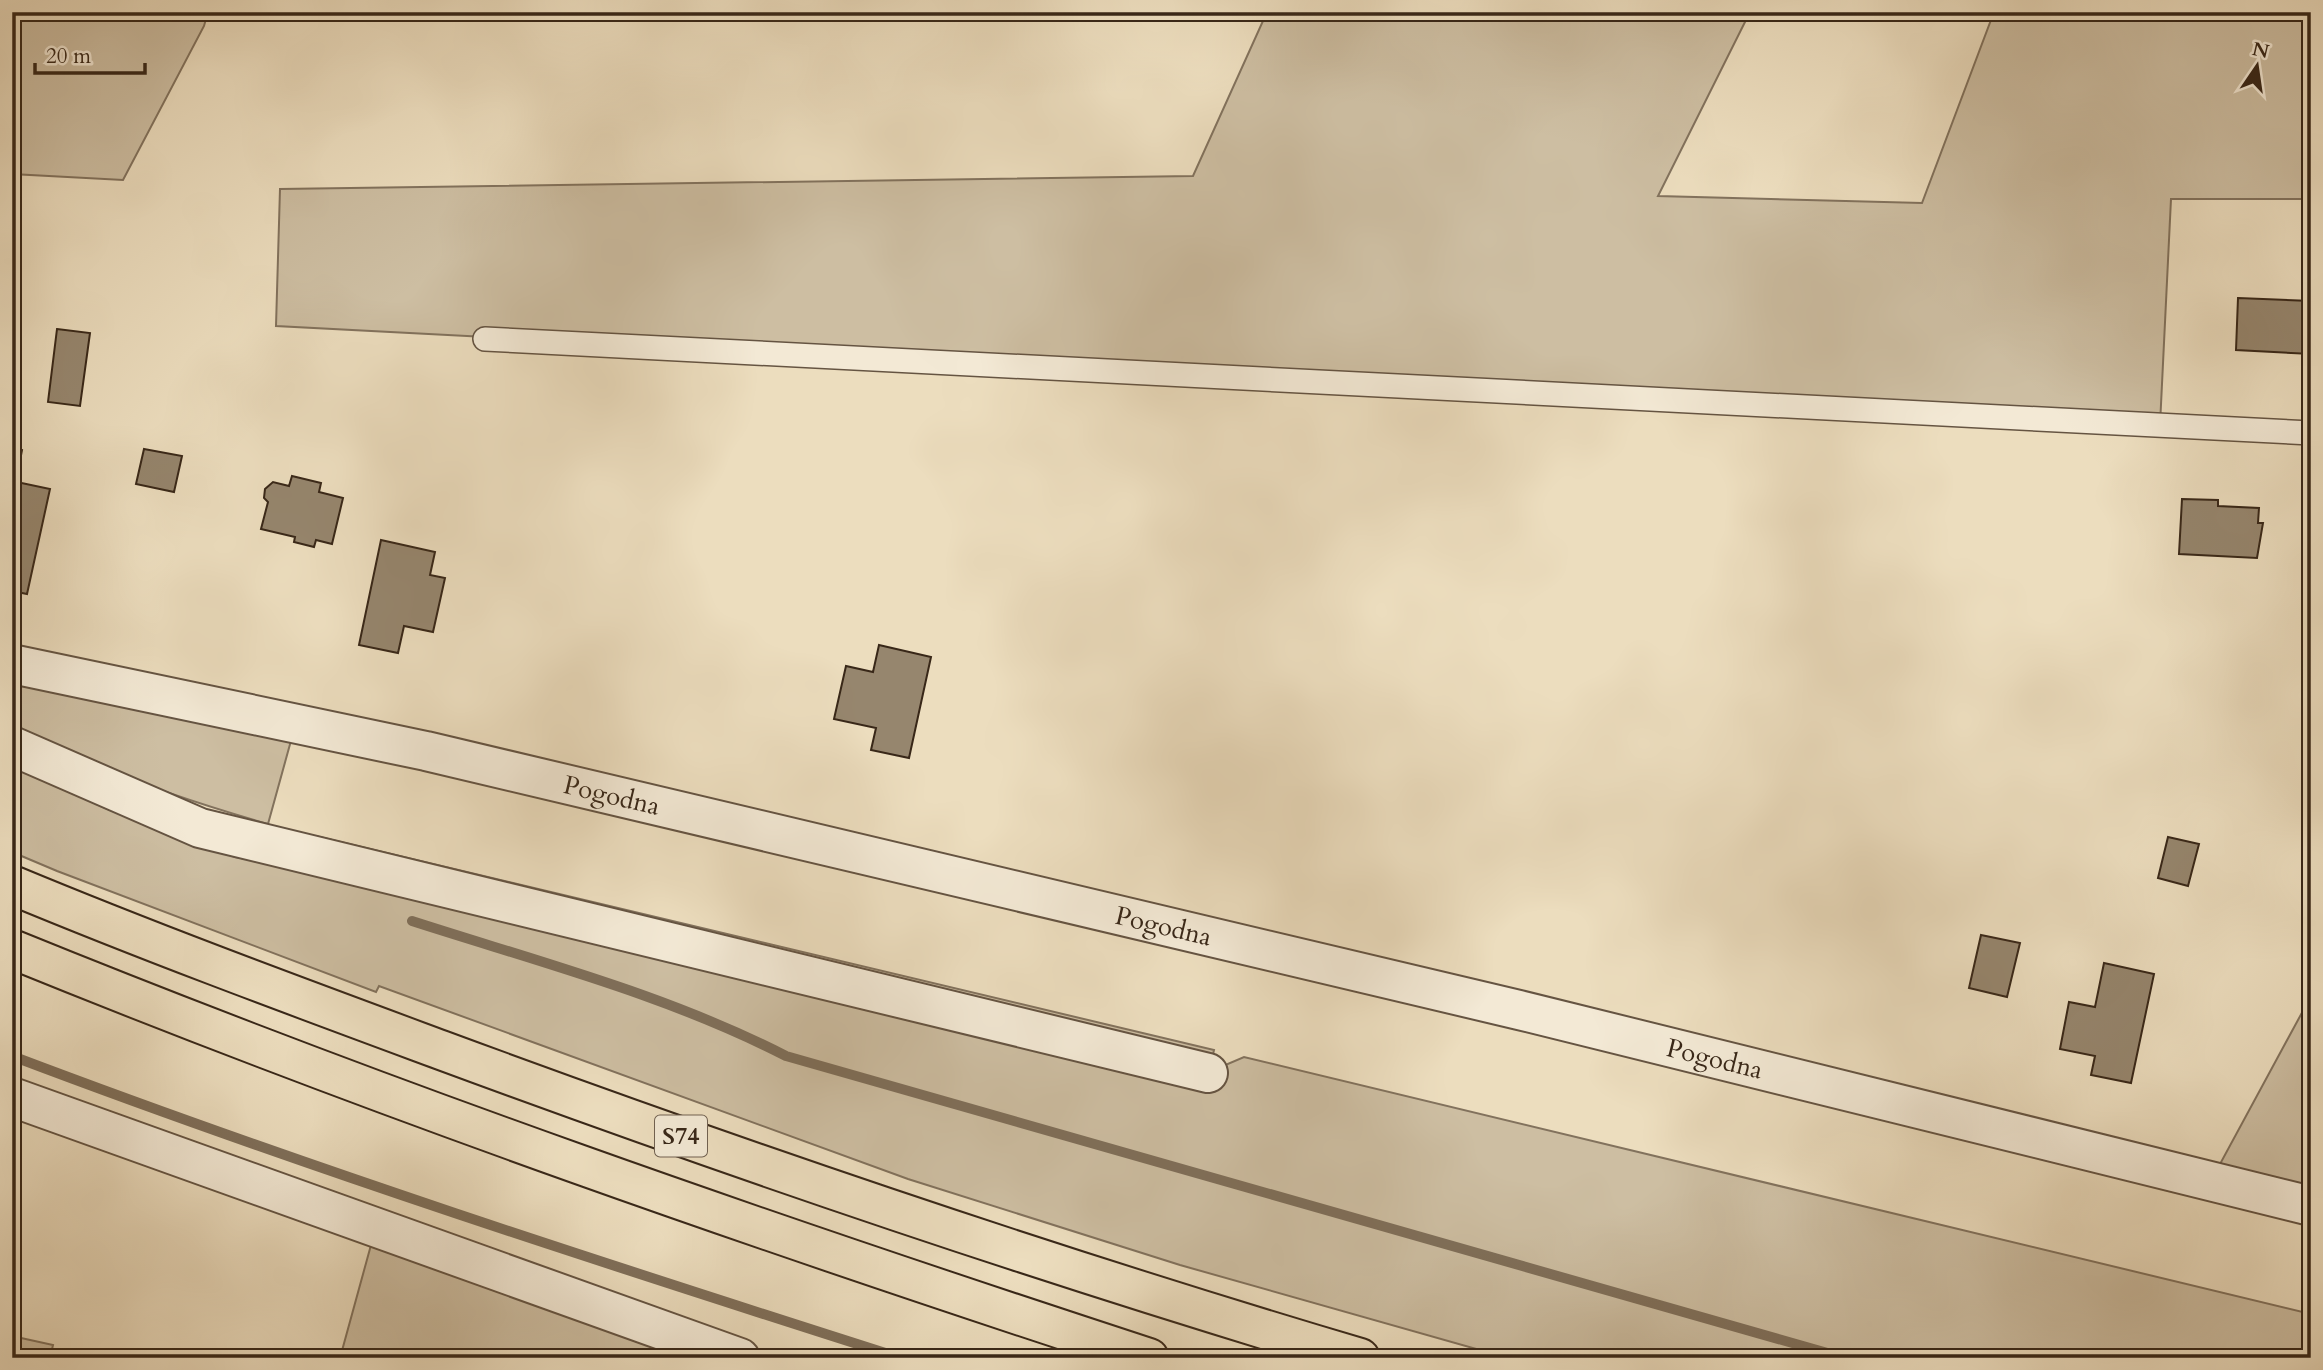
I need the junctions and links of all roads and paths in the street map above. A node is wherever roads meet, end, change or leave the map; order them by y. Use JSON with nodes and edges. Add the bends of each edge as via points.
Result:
{"nodes":[{"id":1,"x":485,"y":339,"type":"dead end"},
{"id":2,"x":2311,"y":433,"type":"edge"},
{"id":3,"x":12,"y":664,"type":"edge"},
{"id":4,"x":12,"y":746,"type":"edge"},
{"id":5,"x":12,"y":885,"type":"edge"},
{"id":6,"x":12,"y":949,"type":"edge"},
{"id":7,"x":1208,"y":1073,"type":"dead end"},
{"id":8,"x":12,"y":1097,"type":"edge"},
{"id":9,"x":2311,"y":1206,"type":"edge"},
{"id":10,"x":740,"y":1358,"type":"edge"},
{"id":11,"x":1149,"y":1358,"type":"edge"},
{"id":12,"x":1360,"y":1358,"type":"edge"}],
"edges":[{"from":1,"to":2,"type":"lane"},
{"from":3,"to":9,"type":"street","name":"Pogodna","via":[[426,751],[1519,1010]]},
{"from":4,"to":7,"type":"street","via":[[200,828]]},
{"from":5,"to":12,"type":"highway","number":"S74","via":[[289,994],[817,1185]]},
{"from":6,"to":11,"type":"highway","number":"S74","via":[[631,1184]]},
{"from":8,"to":10,"type":"street"}]}
